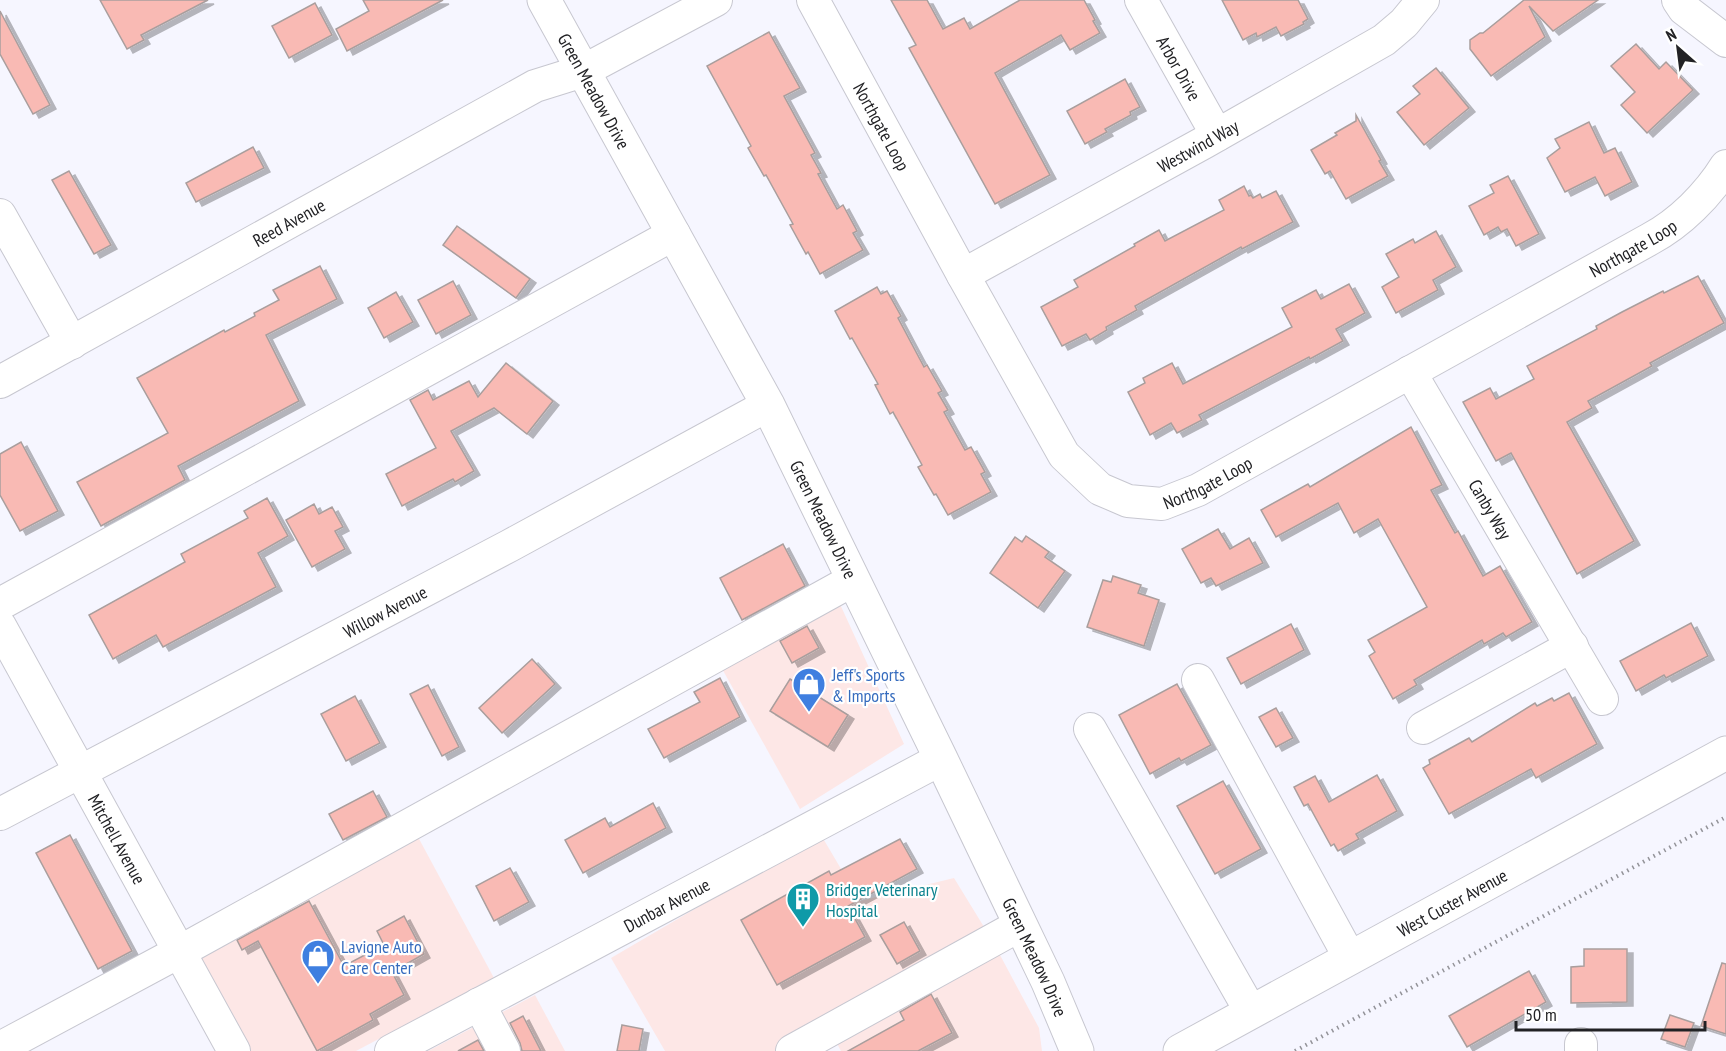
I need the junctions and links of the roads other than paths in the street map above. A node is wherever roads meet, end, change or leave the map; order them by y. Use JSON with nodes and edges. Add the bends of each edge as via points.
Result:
{"nodes":[{"id":1,"x":544,"y":0,"type":"edge"},
{"id":2,"x":716,"y":0,"type":"edge"},
{"id":3,"x":813,"y":0,"type":"edge"},
{"id":4,"x":1141,"y":0,"type":"edge"},
{"id":5,"x":1423,"y":0,"type":"edge"},
{"id":6,"x":1678,"y":0,"type":"edge"},
{"id":7,"x":1726,"y":41,"type":"edge"},
{"id":8,"x":583,"y":71,"type":"junction"},
{"id":9,"x":1217,"y":135,"type":"junction"},
{"id":10,"x":1726,"y":166,"type":"edge"},
{"id":11,"x":0,"y":215,"type":"edge"},
{"id":12,"x":674,"y":234,"type":"junction"},
{"id":13,"x":963,"y":275,"type":"junction"},
{"id":14,"x":72,"y":343,"type":"junction"},
{"id":15,"x":1410,"y":372,"type":"junction"},
{"id":16,"x":0,"y":382,"type":"edge"},
{"id":17,"x":768,"y":405,"type":"junction"},
{"id":18,"x":854,"y":580,"type":"junction"},
{"id":19,"x":0,"y":604,"type":"edge"},
{"id":20,"x":0,"y":626,"type":"edge"},
{"id":21,"x":1572,"y":646,"type":"junction"},
{"id":22,"x":1198,"y":680,"type":"dead end"},
{"id":23,"x":1602,"y":699,"type":"dead end"},
{"id":24,"x":1423,"y":728,"type":"dead end"},
{"id":25,"x":1090,"y":729,"type":"dead end"},
{"id":26,"x":1726,"y":753,"type":"edge"},
{"id":27,"x":941,"y":759,"type":"junction"},
{"id":28,"x":80,"y":771,"type":"junction"},
{"id":29,"x":0,"y":814,"type":"edge"},
{"id":30,"x":1020,"y":925,"type":"junction"},
{"id":31,"x":179,"y":951,"type":"junction"},
{"id":32,"x":1350,"y":958,"type":"junction"},
{"id":33,"x":479,"y":1004,"type":"junction"},
{"id":34,"x":1251,"y":1012,"type":"junction"},
{"id":35,"x":0,"y":1048,"type":"edge"},
{"id":36,"x":403,"y":1048,"type":"edge"},
{"id":37,"x":234,"y":1051,"type":"edge"},
{"id":38,"x":504,"y":1051,"type":"edge"},
{"id":39,"x":792,"y":1051,"type":"edge"},
{"id":40,"x":1077,"y":1051,"type":"edge"},
{"id":41,"x":1180,"y":1051,"type":"edge"}],
"edges":[{"from":1,"to":8,"type":"main road","name":"Green Meadow Drive"},
{"from":2,"to":8,"type":"street","name":"Reed Avenue"},
{"from":3,"to":13,"type":"street","name":"Northgate Loop"},
{"from":4,"to":9,"type":"street","name":"Arbor Drive"},
{"from":5,"to":9,"type":"street","name":"Westwind Way","via":[[1384,40]]},
{"from":6,"to":7,"type":"street","via":[[1683,9]]},
{"from":8,"to":12,"type":"main road","name":"Green Meadow Drive"},
{"from":8,"to":14,"type":"street","name":"Reed Avenue","via":[[535,87]]},
{"from":9,"to":13,"type":"street","name":"Westwind Way"},
{"from":10,"to":15,"type":"street","name":"Northgate Loop","via":[[1715,184],[1667,230]]},
{"from":11,"to":14,"type":"street"},
{"from":12,"to":17,"type":"main road","name":"Green Meadow Drive"},
{"from":12,"to":19,"type":"street"},
{"from":13,"to":15,"type":"street","name":"Northgate Loop","via":[[1064,454],[1100,489],[1128,501],[1162,504],[1198,490]]},
{"from":14,"to":16,"type":"street","name":"Reed Avenue"},
{"from":15,"to":21,"type":"street","name":"Canby Way"},
{"from":17,"to":18,"type":"main road","name":"Green Meadow Drive"},
{"from":17,"to":28,"type":"street","name":"Willow Avenue"},
{"from":18,"to":27,"type":"main road","name":"Green Meadow Drive"},
{"from":18,"to":31,"type":"street"},
{"from":20,"to":28,"type":"street","name":"Mitchell Avenue"},
{"from":21,"to":23,"type":"street","name":"Canby Way"},
{"from":21,"to":24,"type":"street"},
{"from":22,"to":32,"type":"street"},
{"from":25,"to":34,"type":"street"},
{"from":26,"to":32,"type":"main road","name":"West Custer Avenue"},
{"from":27,"to":30,"type":"main road","name":"Green Meadow Drive"},
{"from":27,"to":33,"type":"street","name":"Dunbar Avenue"},
{"from":28,"to":29,"type":"street","name":"Willow Avenue"},
{"from":28,"to":31,"type":"street","name":"Mitchell Avenue"},
{"from":30,"to":39,"type":"street"},
{"from":30,"to":40,"type":"main road","name":"Green Meadow Drive"},
{"from":31,"to":35,"type":"street"},
{"from":31,"to":37,"type":"street","name":"Mitchell Avenue"},
{"from":32,"to":34,"type":"main road","name":"West Custer Avenue"},
{"from":33,"to":36,"type":"street","name":"Dunbar Avenue"},
{"from":33,"to":38,"type":"street"},
{"from":34,"to":41,"type":"main road","name":"West Custer Avenue"}]}
